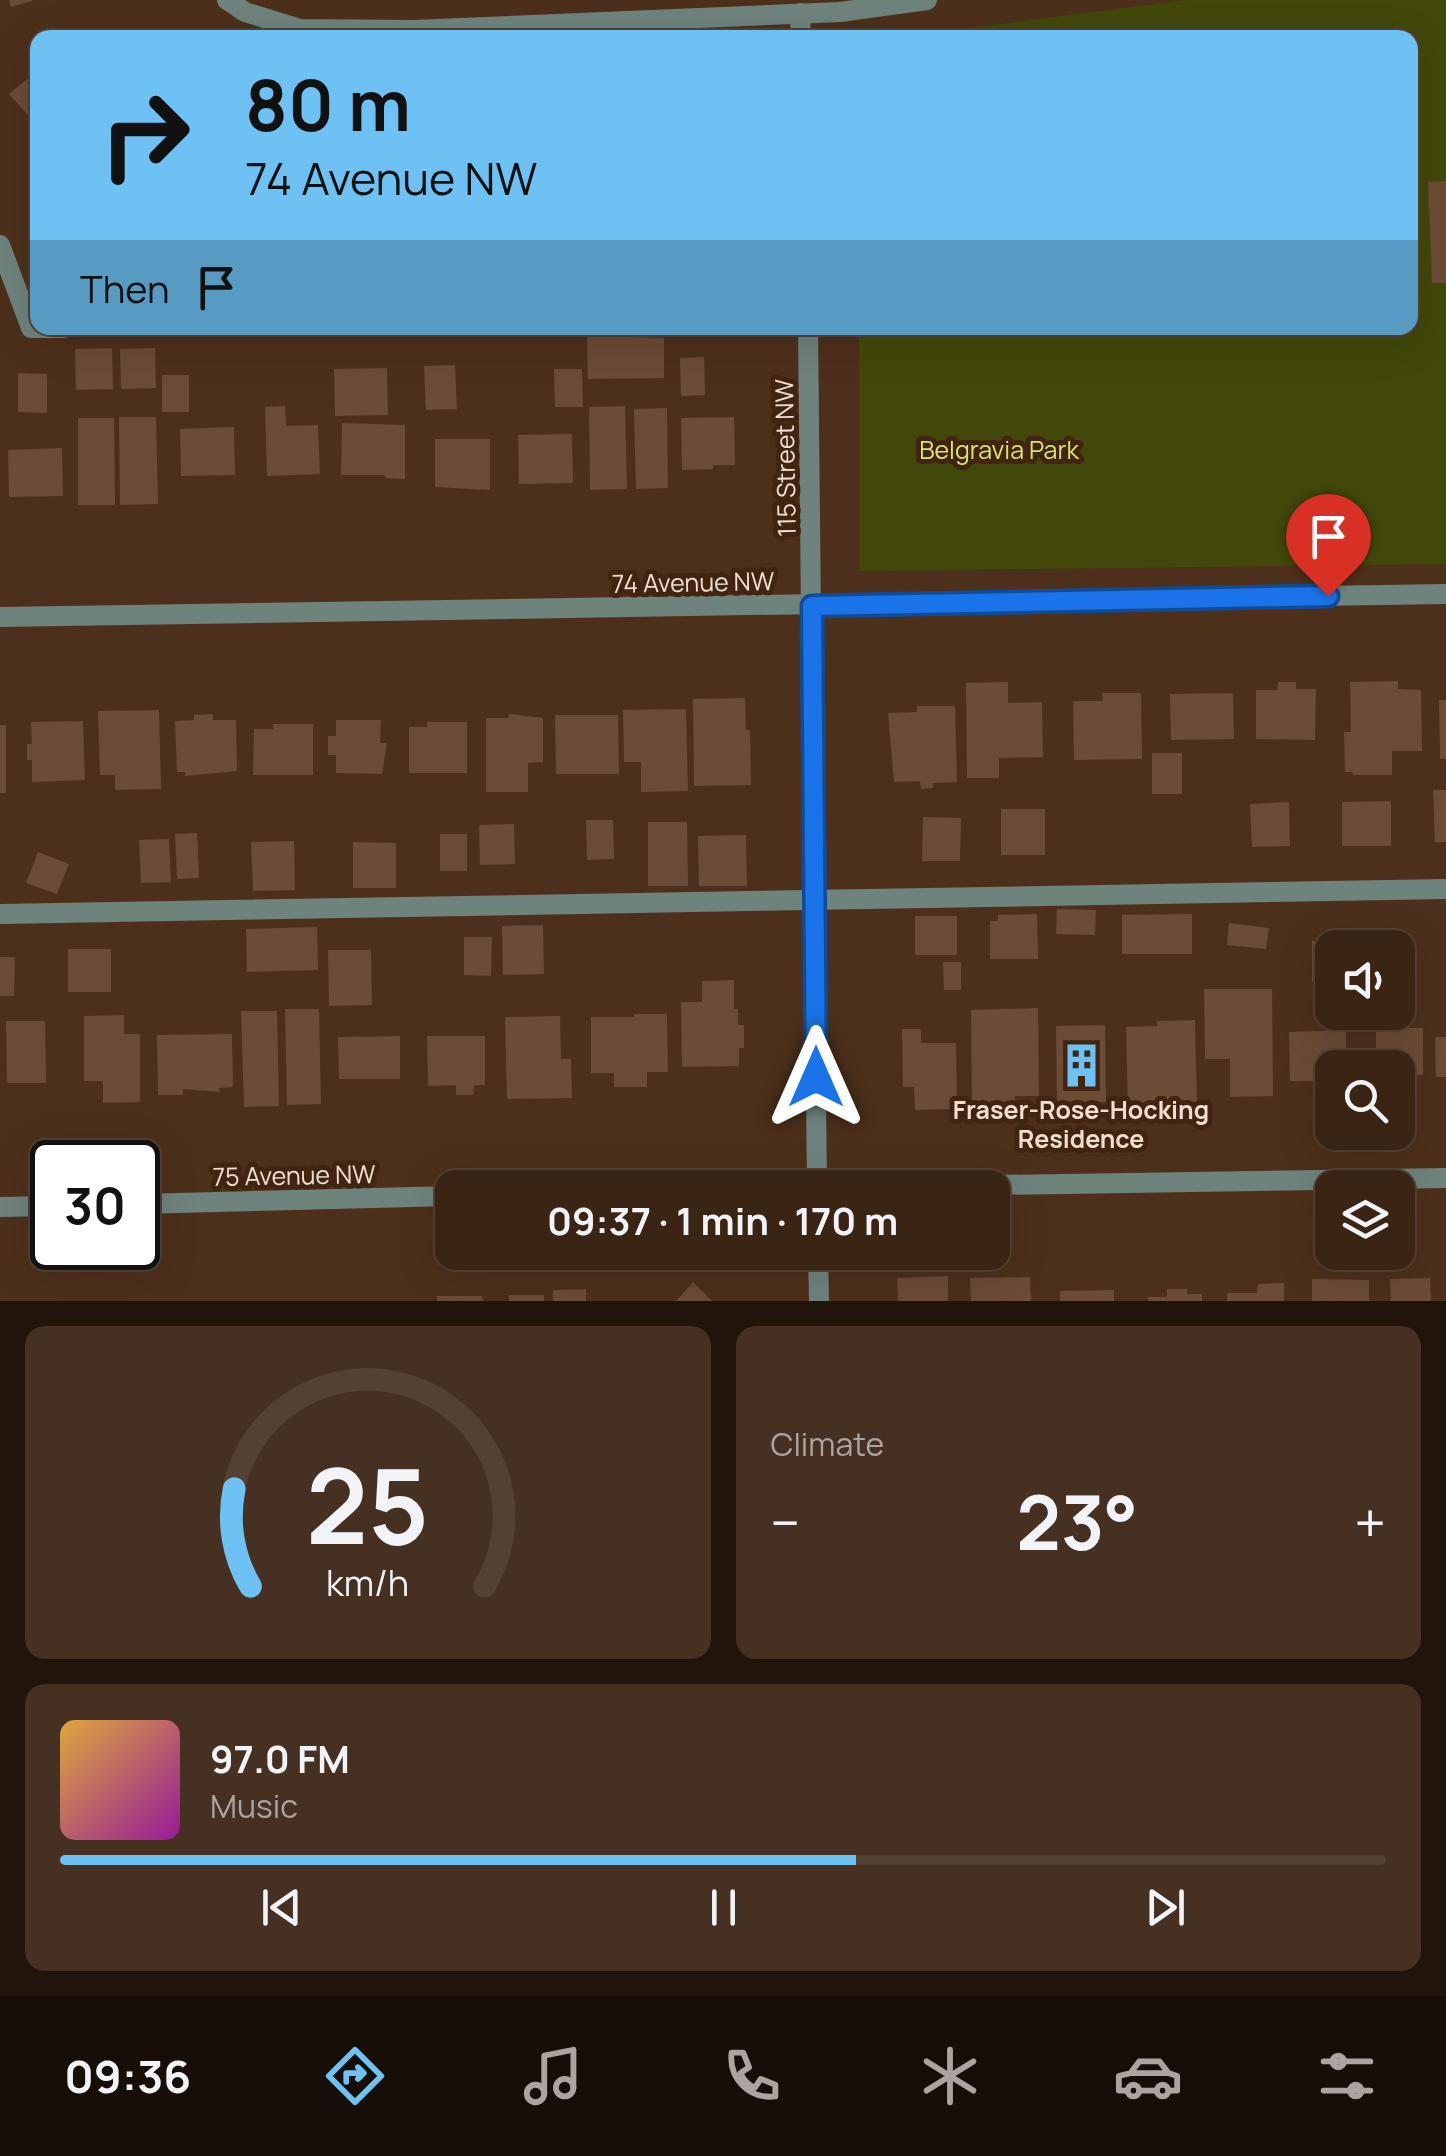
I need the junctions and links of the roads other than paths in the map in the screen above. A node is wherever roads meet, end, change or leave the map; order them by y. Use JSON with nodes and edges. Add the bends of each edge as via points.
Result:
{"nodes":[{"id":1,"x":227,"y":0,"type":"edge"},
{"id":2,"x":927,"y":0,"type":"edge"},
{"id":3,"x":800,"y":13,"type":"junction"},
{"id":4,"x":800,"y":30,"type":"edge"},
{"id":5,"x":0,"y":245,"type":"edge"},
{"id":6,"x":30,"y":325,"type":"edge"},
{"id":7,"x":808,"y":335,"type":"edge"},
{"id":8,"x":1446,"y":594,"type":"edge"},
{"id":9,"x":812,"y":606,"type":"junction"},
{"id":10,"x":0,"y":617,"type":"edge"},
{"id":11,"x":1446,"y":889,"type":"edge"},
{"id":12,"x":815,"y":898,"type":"junction"},
{"id":13,"x":0,"y":914,"type":"edge"},
{"id":14,"x":817,"y":1170,"type":"edge"},
{"id":15,"x":1446,"y":1178,"type":"edge"},
{"id":16,"x":1010,"y":1184,"type":"edge"},
{"id":17,"x":435,"y":1196,"type":"edge"},
{"id":18,"x":160,"y":1203,"type":"edge"},
{"id":19,"x":30,"y":1206,"type":"edge"},
{"id":20,"x":0,"y":1207,"type":"edge"},
{"id":21,"x":818,"y":1270,"type":"edge"},
{"id":22,"x":819,"y":1301,"type":"edge"}],
"edges":[{"from":1,"to":3,"type":"street","via":[[244,12],[300,28],[413,30]]},
{"from":2,"to":3,"type":"street"},
{"from":3,"to":4,"type":"street"},
{"from":5,"to":6,"type":"street"},
{"from":7,"to":9,"type":"street","name":"115 Street NW"},
{"from":8,"to":9,"type":"street","name":"74 Avenue NW"},
{"from":9,"to":10,"type":"street","name":"74 Avenue NW"},
{"from":9,"to":12,"type":"street","name":"115 Street NW"},
{"from":11,"to":12,"type":"street"},
{"from":12,"to":13,"type":"street"},
{"from":12,"to":14,"type":"street","name":"115 Street NW"},
{"from":15,"to":16,"type":"street"},
{"from":17,"to":18,"type":"street","name":"75 Avenue NW"},
{"from":19,"to":20,"type":"street"},
{"from":21,"to":22,"type":"street"}]}
